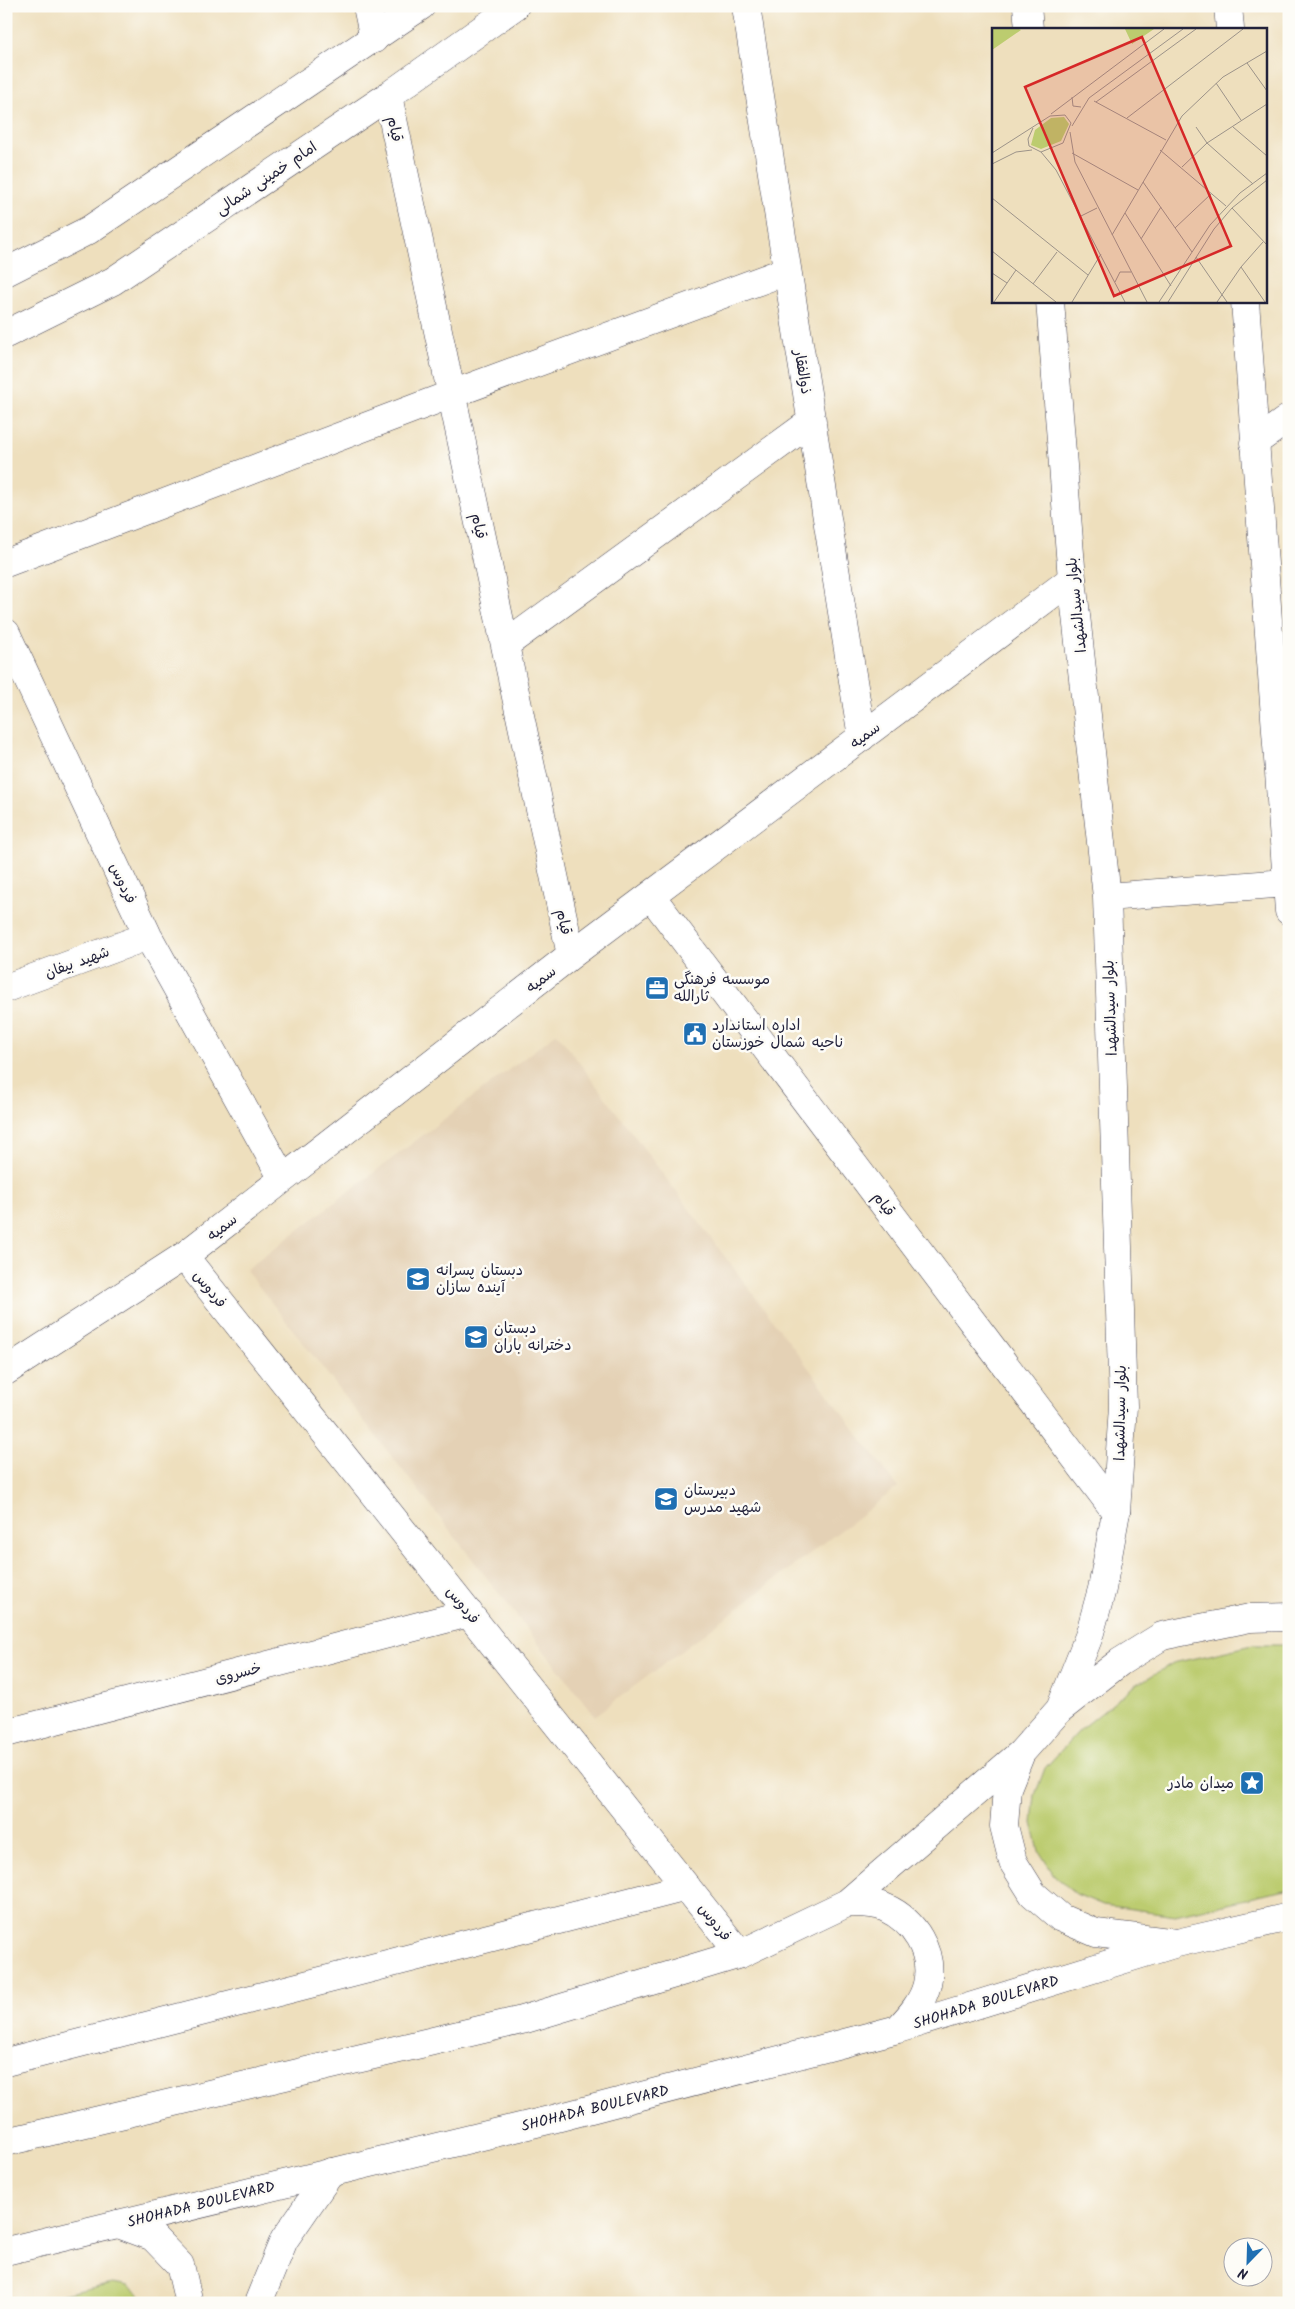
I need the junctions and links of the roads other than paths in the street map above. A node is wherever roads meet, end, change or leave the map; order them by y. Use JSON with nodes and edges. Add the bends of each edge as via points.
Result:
{"nodes":[{"id":1,"x":367,"y":6,"type":"edge"},
{"id":2,"x":421,"y":6,"type":"edge"},
{"id":3,"x":515,"y":6,"type":"edge"},
{"id":4,"x":746,"y":6,"type":"edge"},
{"id":5,"x":1028,"y":6,"type":"edge"},
{"id":6,"x":1228,"y":6,"type":"edge"},
{"id":7,"x":1029,"y":28,"type":"edge"},
{"id":8,"x":1230,"y":28,"type":"edge"},
{"id":9,"x":374,"y":39,"type":"junction"},
{"id":10,"x":388,"y":96,"type":"junction"},
{"id":11,"x":786,"y":271,"type":"junction"},
{"id":12,"x":6,"y":272,"type":"edge"},
{"id":13,"x":1050,"y":302,"type":"edge"},
{"id":14,"x":1245,"y":302,"type":"edge"},
{"id":15,"x":6,"y":334,"type":"edge"},
{"id":16,"x":452,"y":394,"type":"junction"},
{"id":17,"x":1289,"y":418,"type":"edge"},
{"id":18,"x":812,"y":421,"type":"junction"},
{"id":19,"x":1254,"y":442,"type":"junction"},
{"id":20,"x":6,"y":562,"type":"edge"},
{"id":21,"x":1072,"y":579,"type":"junction"},
{"id":22,"x":6,"y":633,"type":"edge"},
{"id":23,"x":504,"y":645,"type":"junction"},
{"id":24,"x":862,"y":737,"type":"junction"},
{"id":25,"x":1286,"y":883,"type":"junction"},
{"id":26,"x":651,"y":896,"type":"junction"},
{"id":27,"x":1107,"y":897,"type":"junction"},
{"id":28,"x":1289,"y":911,"type":"edge"},
{"id":29,"x":148,"y":936,"type":"junction"},
{"id":30,"x":571,"y":956,"type":"junction"},
{"id":31,"x":6,"y":988,"type":"edge"},
{"id":32,"x":283,"y":1179,"type":"junction"},
{"id":33,"x":184,"y":1256,"type":"junction"},
{"id":34,"x":6,"y":1371,"type":"edge"},
{"id":35,"x":1116,"y":1512,"type":"junction"},
{"id":36,"x":469,"y":1612,"type":"junction"},
{"id":37,"x":1289,"y":1617,"type":"edge"},
{"id":38,"x":1060,"y":1709,"type":"junction"},
{"id":39,"x":6,"y":1734,"type":"edge"},
{"id":40,"x":1021,"y":1753,"type":"junction"},
{"id":41,"x":687,"y":1887,"type":"junction"},
{"id":42,"x":847,"y":1903,"type":"junction"},
{"id":43,"x":1289,"y":1917,"type":"edge"},
{"id":44,"x":1178,"y":1943,"type":"junction"},
{"id":45,"x":740,"y":1954,"type":"junction"},
{"id":46,"x":898,"y":2029,"type":"junction"},
{"id":47,"x":6,"y":2062,"type":"edge"},
{"id":48,"x":6,"y":2142,"type":"edge"},
{"id":49,"x":331,"y":2172,"type":"junction"},
{"id":50,"x":118,"y":2224,"type":"junction"},
{"id":51,"x":6,"y":2251,"type":"edge"},
{"id":52,"x":189,"y":2303,"type":"edge"},
{"id":53,"x":258,"y":2303,"type":"edge"}],
"edges":[{"from":1,"to":9,"type":"street"},
{"from":2,"to":9,"type":"street"},
{"from":3,"to":10,"type":"street","name":"امام خمینی شمالی"},
{"from":4,"to":11,"type":"street","name":"ذوالفقار"},
{"from":5,"to":7,"type":"street"},
{"from":6,"to":8,"type":"street"},
{"from":9,"to":12,"type":"street","via":[[88,230]]},
{"from":10,"to":15,"type":"street","name":"امام خمینی شمالی","via":[[113,281]]},
{"from":10,"to":16,"type":"street","name":"قیام"},
{"from":11,"to":16,"type":"street"},
{"from":11,"to":18,"type":"street","name":"ذوالفقار"},
{"from":13,"to":21,"type":"street","name":"بلوار سیدالشهدا"},
{"from":14,"to":19,"type":"street"},
{"from":16,"to":20,"type":"street"},
{"from":16,"to":23,"type":"street","name":"قیام"},
{"from":17,"to":19,"type":"street"},
{"from":18,"to":23,"type":"street"},
{"from":18,"to":24,"type":"street","name":"ذوالفقار"},
{"from":19,"to":25,"type":"street"},
{"from":21,"to":24,"type":"street","name":"سمیه"},
{"from":21,"to":27,"type":"street","name":"بلوار سیدالشهدا"},
{"from":22,"to":29,"type":"street","name":"فردوس"},
{"from":23,"to":30,"type":"street","name":"قیام"},
{"from":24,"to":26,"type":"street","name":"سمیه"},
{"from":25,"to":27,"type":"street"},
{"from":25,"to":28,"type":"street"},
{"from":26,"to":30,"type":"street","name":"سمیه"},
{"from":26,"to":35,"type":"street","name":"قیام"},
{"from":27,"to":35,"type":"street","name":"بلوار سیدالشهدا","via":[[1123,1406]]},
{"from":29,"to":31,"type":"street","name":"شهید بیفان"},
{"from":29,"to":32,"type":"street","name":"فردوس"},
{"from":30,"to":32,"type":"street","name":"سمیه"},
{"from":32,"to":33,"type":"street","name":"سمیه"},
{"from":33,"to":34,"type":"street","name":"سمیه"},
{"from":33,"to":36,"type":"street","name":"فردوس"},
{"from":35,"to":38,"type":"street","name":"بلوار سیدالشهدا","via":[[1102,1589],[1089,1636]]},
{"from":36,"to":39,"type":"street","name":"خسروی"},
{"from":36,"to":41,"type":"street","name":"فردوس"},
{"from":37,"to":38,"type":"street","via":[[1250,1618],[1162,1636],[1120,1662]]},
{"from":38,"to":40,"type":"street"},
{"from":40,"to":42,"type":"street"},
{"from":40,"to":44,"type":"street","via":[[1007,1788],[1004,1826],[1013,1862],[1032,1894],[1061,1918],[1096,1933]]},
{"from":41,"to":45,"type":"street","name":"فردوس"},
{"from":41,"to":47,"type":"street"},
{"from":42,"to":45,"type":"street"},
{"from":42,"to":46,"type":"street","via":[[884,1907],[901,1917],[925,1947],[927,1984],[918,2007]]},
{"from":43,"to":44,"type":"street"},
{"from":44,"to":46,"type":"street","name":"SHOHADA BOULEVARD"},
{"from":45,"to":48,"type":"street","via":[[522,2020]]},
{"from":46,"to":49,"type":"street","name":"SHOHADA BOULEVARD","via":[[553,2119]]},
{"from":49,"to":50,"type":"street","name":"SHOHADA BOULEVARD"},
{"from":49,"to":53,"type":"street","via":[[284,2240]]},
{"from":50,"to":51,"type":"street","name":"SHOHADA BOULEVARD"},
{"from":50,"to":52,"type":"street","via":[[154,2237],[180,2265]]}]}
